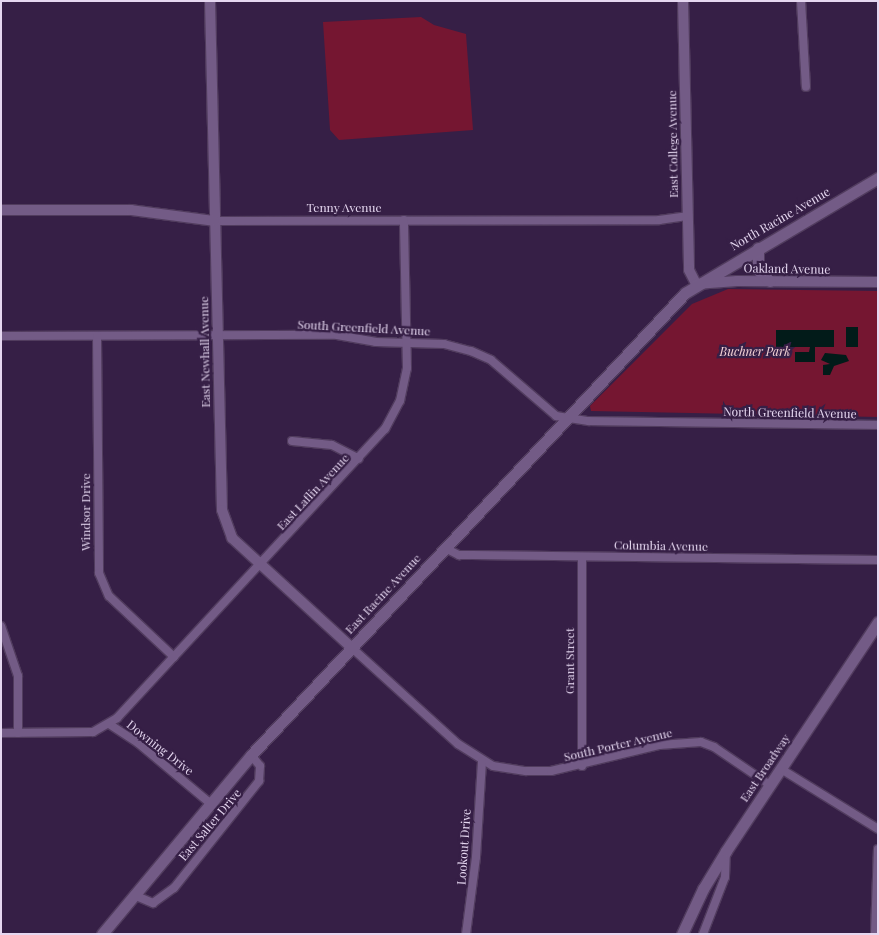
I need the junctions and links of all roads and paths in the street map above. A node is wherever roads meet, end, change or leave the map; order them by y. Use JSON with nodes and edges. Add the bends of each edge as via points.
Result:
{"nodes":[{"id":1,"x":210,"y":1,"type":"edge"},
{"id":2,"x":682,"y":1,"type":"edge"},
{"id":3,"x":801,"y":1,"type":"edge"},
{"id":4,"x":806,"y":87,"type":"dead end"},
{"id":5,"x":878,"y":178,"type":"edge"},
{"id":6,"x":1,"y":210,"type":"edge"},
{"id":7,"x":687,"y":216,"type":"junction"},
{"id":8,"x":404,"y":220,"type":"junction"},
{"id":9,"x":214,"y":221,"type":"junction"},
{"id":10,"x":758,"y":248,"type":"junction"},
{"id":11,"x":770,"y":281,"type":"junction"},
{"id":12,"x":878,"y":282,"type":"edge"},
{"id":13,"x":696,"y":284,"type":"junction"},
{"id":14,"x":1,"y":336,"type":"edge"},
{"id":15,"x":97,"y":336,"type":"junction"},
{"id":16,"x":217,"y":336,"type":"junction"},
{"id":17,"x":407,"y":342,"type":"junction"},
{"id":18,"x":565,"y":417,"type":"junction"},
{"id":19,"x":702,"y":423,"type":"joint"},
{"id":20,"x":878,"y":425,"type":"edge"},
{"id":21,"x":292,"y":441,"type":"dead end"},
{"id":22,"x":359,"y":459,"type":"junction"},
{"id":23,"x":445,"y":548,"type":"junction"},
{"id":24,"x":582,"y":557,"type":"junction"},
{"id":25,"x":878,"y":560,"type":"edge"},
{"id":26,"x":261,"y":565,"type":"junction"},
{"id":27,"x":878,"y":622,"type":"edge"},
{"id":28,"x":1,"y":626,"type":"edge"},
{"id":29,"x":352,"y":648,"type":"junction"},
{"id":30,"x":174,"y":657,"type":"junction"},
{"id":31,"x":109,"y":724,"type":"junction"},
{"id":32,"x":1,"y":732,"type":"edge"},
{"id":33,"x":18,"y":733,"type":"junction"},
{"id":34,"x":251,"y":755,"type":"junction"},
{"id":35,"x":482,"y":761,"type":"junction"},
{"id":36,"x":582,"y":766,"type":"junction"},
{"id":37,"x":781,"y":769,"type":"junction"},
{"id":38,"x":770,"y":785,"type":"junction"},
{"id":39,"x":211,"y":804,"type":"junction"},
{"id":40,"x":878,"y":829,"type":"edge"},
{"id":41,"x":878,"y":849,"type":"edge"},
{"id":42,"x":726,"y":851,"type":"junction"},
{"id":43,"x":134,"y":895,"type":"junction"},
{"id":44,"x":102,"y":934,"type":"edge"},
{"id":45,"x":466,"y":934,"type":"edge"},
{"id":46,"x":682,"y":934,"type":"edge"},
{"id":47,"x":703,"y":934,"type":"edge"},
{"id":48,"x":875,"y":934,"type":"edge"}],
"edges":[{"from":1,"to":9,"type":"street","name":"East Newhall Avenue"},
{"from":2,"to":7,"type":"street","name":"East College Avenue"},
{"from":3,"to":4,"type":"street"},
{"from":5,"to":10,"type":"main road","name":"North Racine Avenue"},
{"from":6,"to":9,"type":"street","name":"Tenny Avenue","via":[[131,210]]},
{"from":7,"to":8,"type":"street","name":"Tenny Avenue","via":[[658,220]]},
{"from":7,"to":13,"type":"street","name":"East College Avenue","via":[[689,270]]},
{"from":8,"to":9,"type":"street","name":"Tenny Avenue"},
{"from":8,"to":17,"type":"street","name":"East Laflin Avenue"},
{"from":9,"to":16,"type":"street","name":"East Newhall Avenue"},
{"from":10,"to":11,"type":"main road","via":[[758,270]]},
{"from":10,"to":13,"type":"main road","name":"North Racine Avenue"},
{"from":11,"to":12,"type":"street","name":"Oakland Avenue"},
{"from":11,"to":13,"type":"street","name":"Oakland Avenue"},
{"from":13,"to":18,"type":"main road","name":"East Racine Avenue"},
{"from":14,"to":15,"type":"street","name":"South Greenfield Avenue"},
{"from":15,"to":16,"type":"street","name":"South Greenfield Avenue"},
{"from":15,"to":30,"type":"street","name":"Windsor Drive","via":[[99,573],[109,596]]},
{"from":16,"to":17,"type":"street","name":"South Greenfield Avenue","via":[[337,335],[376,342]]},
{"from":16,"to":26,"type":"street","name":"East Newhall Avenue","via":[[222,510],[232,538]]},
{"from":17,"to":18,"type":"street","name":"South Greenfield Avenue","via":[[444,344],[481,355],[499,366],[556,416]]},
{"from":17,"to":22,"type":"street","name":"East Laflin Avenue","via":[[407,368],[400,401],[385,429]]},
{"from":18,"to":19,"type":"street","name":"South Greenfield Avenue","via":[[589,421]]},
{"from":18,"to":23,"type":"main road","name":"East Racine Avenue"},
{"from":19,"to":20,"type":"street","name":"North Greenfield Avenue"},
{"from":21,"to":22,"type":"street","via":[[332,445]]},
{"from":22,"to":26,"type":"street","name":"East Laflin Avenue"},
{"from":23,"to":24,"type":"street","name":"Columbia Avenue","via":[[459,555]]},
{"from":23,"to":29,"type":"main road","name":"East Racine Avenue"},
{"from":24,"to":25,"type":"street","name":"Columbia Avenue"},
{"from":24,"to":36,"type":"street","name":"Grant Street"},
{"from":26,"to":29,"type":"street","name":"East Newhall Avenue"},
{"from":26,"to":30,"type":"street","name":"East Laflin Avenue"},
{"from":27,"to":37,"type":"main road","name":"East Broadway"},
{"from":28,"to":33,"type":"street","via":[[18,676]]},
{"from":29,"to":34,"type":"main road","name":"East Racine Avenue"},
{"from":29,"to":35,"type":"street","name":"South Porter Avenue","via":[[458,744]]},
{"from":30,"to":31,"type":"street","name":"East Laflin Avenue"},
{"from":31,"to":33,"type":"street","name":"Downing Drive","via":[[93,732]]},
{"from":31,"to":39,"type":"street","name":"Downing Drive","via":[[138,743]]},
{"from":32,"to":33,"type":"street","name":"Downing Drive"},
{"from":34,"to":39,"type":"main road","name":"East Racine Avenue"},
{"from":34,"to":43,"type":"street","name":"East Salter Drive","via":[[261,771],[252,792],[174,888],[156,902],[149,903]]},
{"from":35,"to":36,"type":"street","name":"South Porter Avenue","via":[[526,771]]},
{"from":35,"to":45,"type":"street","name":"Lookout Drive","via":[[476,857]]},
{"from":36,"to":38,"type":"street","name":"South Porter Avenue","via":[[659,745],[701,742],[714,747]]},
{"from":37,"to":38,"type":"main road","name":"East Broadway"},
{"from":37,"to":40,"type":"street"},
{"from":38,"to":42,"type":"main road","name":"East Broadway"},
{"from":39,"to":43,"type":"main road","name":"East Racine Avenue"},
{"from":41,"to":48,"type":"street"},
{"from":42,"to":46,"type":"main road","name":"East Broadway"},
{"from":42,"to":47,"type":"street","via":[[725,877]]},
{"from":43,"to":44,"type":"main road","name":"East Racine Avenue"}]}
